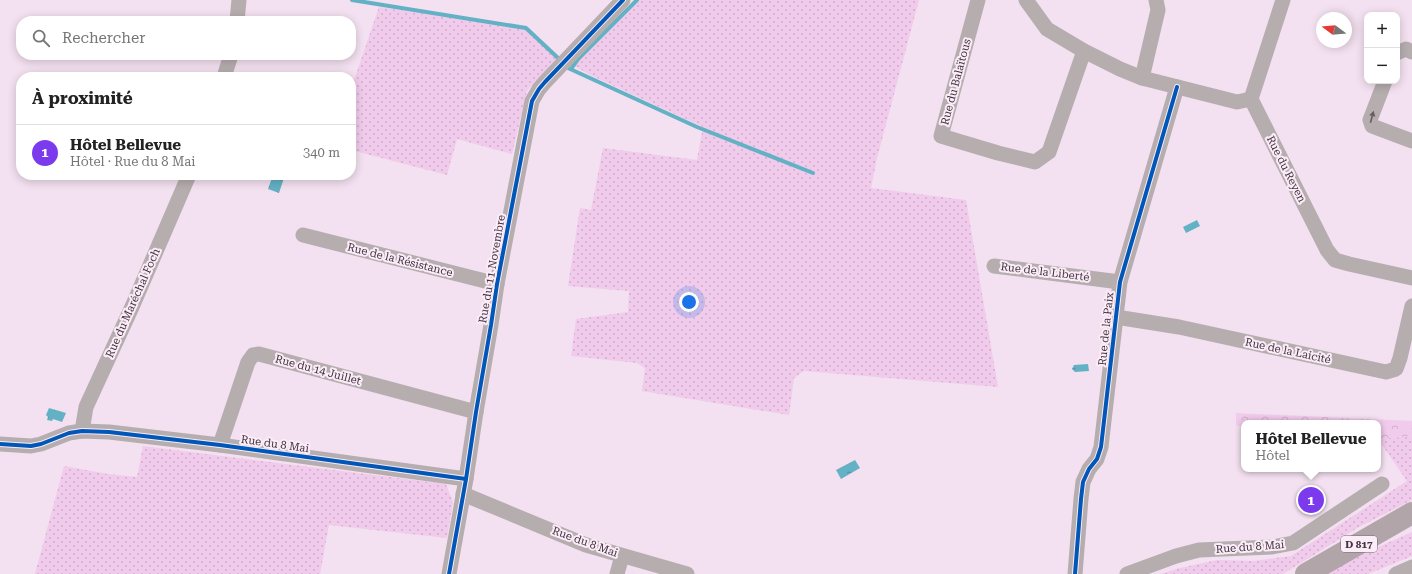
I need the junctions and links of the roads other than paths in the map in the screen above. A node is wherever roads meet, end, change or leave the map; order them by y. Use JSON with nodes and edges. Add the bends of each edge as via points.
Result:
{"nodes":[{"id":1,"x":239,"y":0,"type":"edge"},
{"id":2,"x":623,"y":0,"type":"edge"},
{"id":3,"x":978,"y":0,"type":"edge"},
{"id":4,"x":1026,"y":0,"type":"edge"},
{"id":5,"x":1156,"y":0,"type":"edge"},
{"id":6,"x":1284,"y":0,"type":"edge"},
{"id":7,"x":237,"y":16,"type":"edge"},
{"id":8,"x":1084,"y":50,"type":"junction"},
{"id":9,"x":1400,"y":51,"type":"edge"},
{"id":10,"x":1412,"y":52,"type":"edge"},
{"id":11,"x":229,"y":60,"type":"edge"},
{"id":12,"x":226,"y":72,"type":"edge"},
{"id":13,"x":1142,"y":78,"type":"junction"},
{"id":14,"x":1385,"y":84,"type":"edge"},
{"id":15,"x":1177,"y":87,"type":"junction"},
{"id":16,"x":1251,"y":99,"type":"junction"},
{"id":17,"x":1412,"y":141,"type":"edge"},
{"id":18,"x":187,"y":180,"type":"edge"},
{"id":19,"x":303,"y":235,"type":"dead end"},
{"id":20,"x":994,"y":266,"type":"dead end"},
{"id":21,"x":1412,"y":278,"type":"edge"},
{"id":22,"x":1120,"y":282,"type":"junction"},
{"id":23,"x":497,"y":284,"type":"junction"},
{"id":24,"x":1412,"y":306,"type":"edge"},
{"id":25,"x":1116,"y":317,"type":"junction"},
{"id":26,"x":476,"y":412,"type":"junction"},
{"id":27,"x":82,"y":431,"type":"junction"},
{"id":28,"x":0,"y":444,"type":"edge"},
{"id":29,"x":220,"y":445,"type":"junction"},
{"id":30,"x":466,"y":479,"type":"junction"},
{"id":31,"x":1382,"y":484,"type":"dead end"},
{"id":32,"x":463,"y":494,"type":"junction"},
{"id":33,"x":1412,"y":513,"type":"edge"},
{"id":34,"x":622,"y":556,"type":"junction"},
{"id":35,"x":1412,"y":567,"type":"edge"},
{"id":36,"x":449,"y":574,"type":"edge"},
{"id":37,"x":617,"y":574,"type":"edge"},
{"id":38,"x":687,"y":574,"type":"edge"},
{"id":39,"x":1075,"y":574,"type":"edge"},
{"id":40,"x":1127,"y":574,"type":"edge"},
{"id":41,"x":1306,"y":574,"type":"edge"},
{"id":42,"x":1396,"y":574,"type":"edge"}],
"edges":[{"from":1,"to":7,"type":"street"},
{"from":2,"to":23,"type":"street","name":"Rue du 11 Novembre","via":[[545,82],[532,101]]},
{"from":3,"to":8,"type":"street","name":"Rue du Balaïtous","via":[[941,136],[1035,162],[1049,152]]},
{"from":4,"to":8,"type":"street","via":[[1046,29]]},
{"from":5,"to":13,"type":"street","via":[[1158,10]]},
{"from":6,"to":16,"type":"street"},
{"from":8,"to":13,"type":"street"},
{"from":9,"to":10,"type":"street","via":[[1406,49]]},
{"from":11,"to":12,"type":"street"},
{"from":13,"to":15,"type":"street"},
{"from":17,"to":14,"type":"street","one_way":true,"via":[[1370,123]]},
{"from":15,"to":16,"type":"street","via":[[1238,102]]},
{"from":15,"to":22,"type":"street","name":"Rue de la Paix"},
{"from":16,"to":21,"type":"street","name":"Rue du Reyen","via":[[1327,250],[1335,260]]},
{"from":18,"to":27,"type":"street","name":"Rue du Maréchal Foch","via":[[86,406]]},
{"from":19,"to":23,"type":"street","name":"Rue de la Résistance"},
{"from":20,"to":22,"type":"street","name":"Rue de la Liberté"},
{"from":22,"to":25,"type":"street","name":"Rue de la Paix"},
{"from":23,"to":26,"type":"street","name":"Rue du 11 Novembre"},
{"from":24,"to":25,"type":"street","name":"Rue de la Laicité","via":[[1396,369],[1386,372],[1179,327]]},
{"from":25,"to":39,"type":"street","name":"Rue de la Paix","via":[[1102,447],[1083,482]]},
{"from":26,"to":29,"type":"street","name":"Rue du 14 Juillet","via":[[259,354],[253,355],[248,362]]},
{"from":26,"to":30,"type":"street","name":"Rue du 11 Novembre"},
{"from":27,"to":28,"type":"street","name":"Rue du 8 Mai","via":[[31,446]]},
{"from":27,"to":29,"type":"street","name":"Rue du 8 Mai"},
{"from":29,"to":30,"type":"street","name":"Rue du 8 Mai"},
{"from":30,"to":32,"type":"street","name":"Rue du 11 Novembre"},
{"from":31,"to":40,"type":"street","name":"Rue du 8 Mai","via":[[1293,543],[1272,547],[1199,550]]},
{"from":32,"to":34,"type":"street","name":"Rue du 8 Mai","via":[[586,545]]},
{"from":32,"to":36,"type":"street","name":"Rue du 11 Novembre"},
{"from":33,"to":41,"type":"main road","number":"D 817"},
{"from":34,"to":37,"type":"street"},
{"from":34,"to":38,"type":"street","name":"Rue du 8 Mai"},
{"from":35,"to":42,"type":"street"}]}
